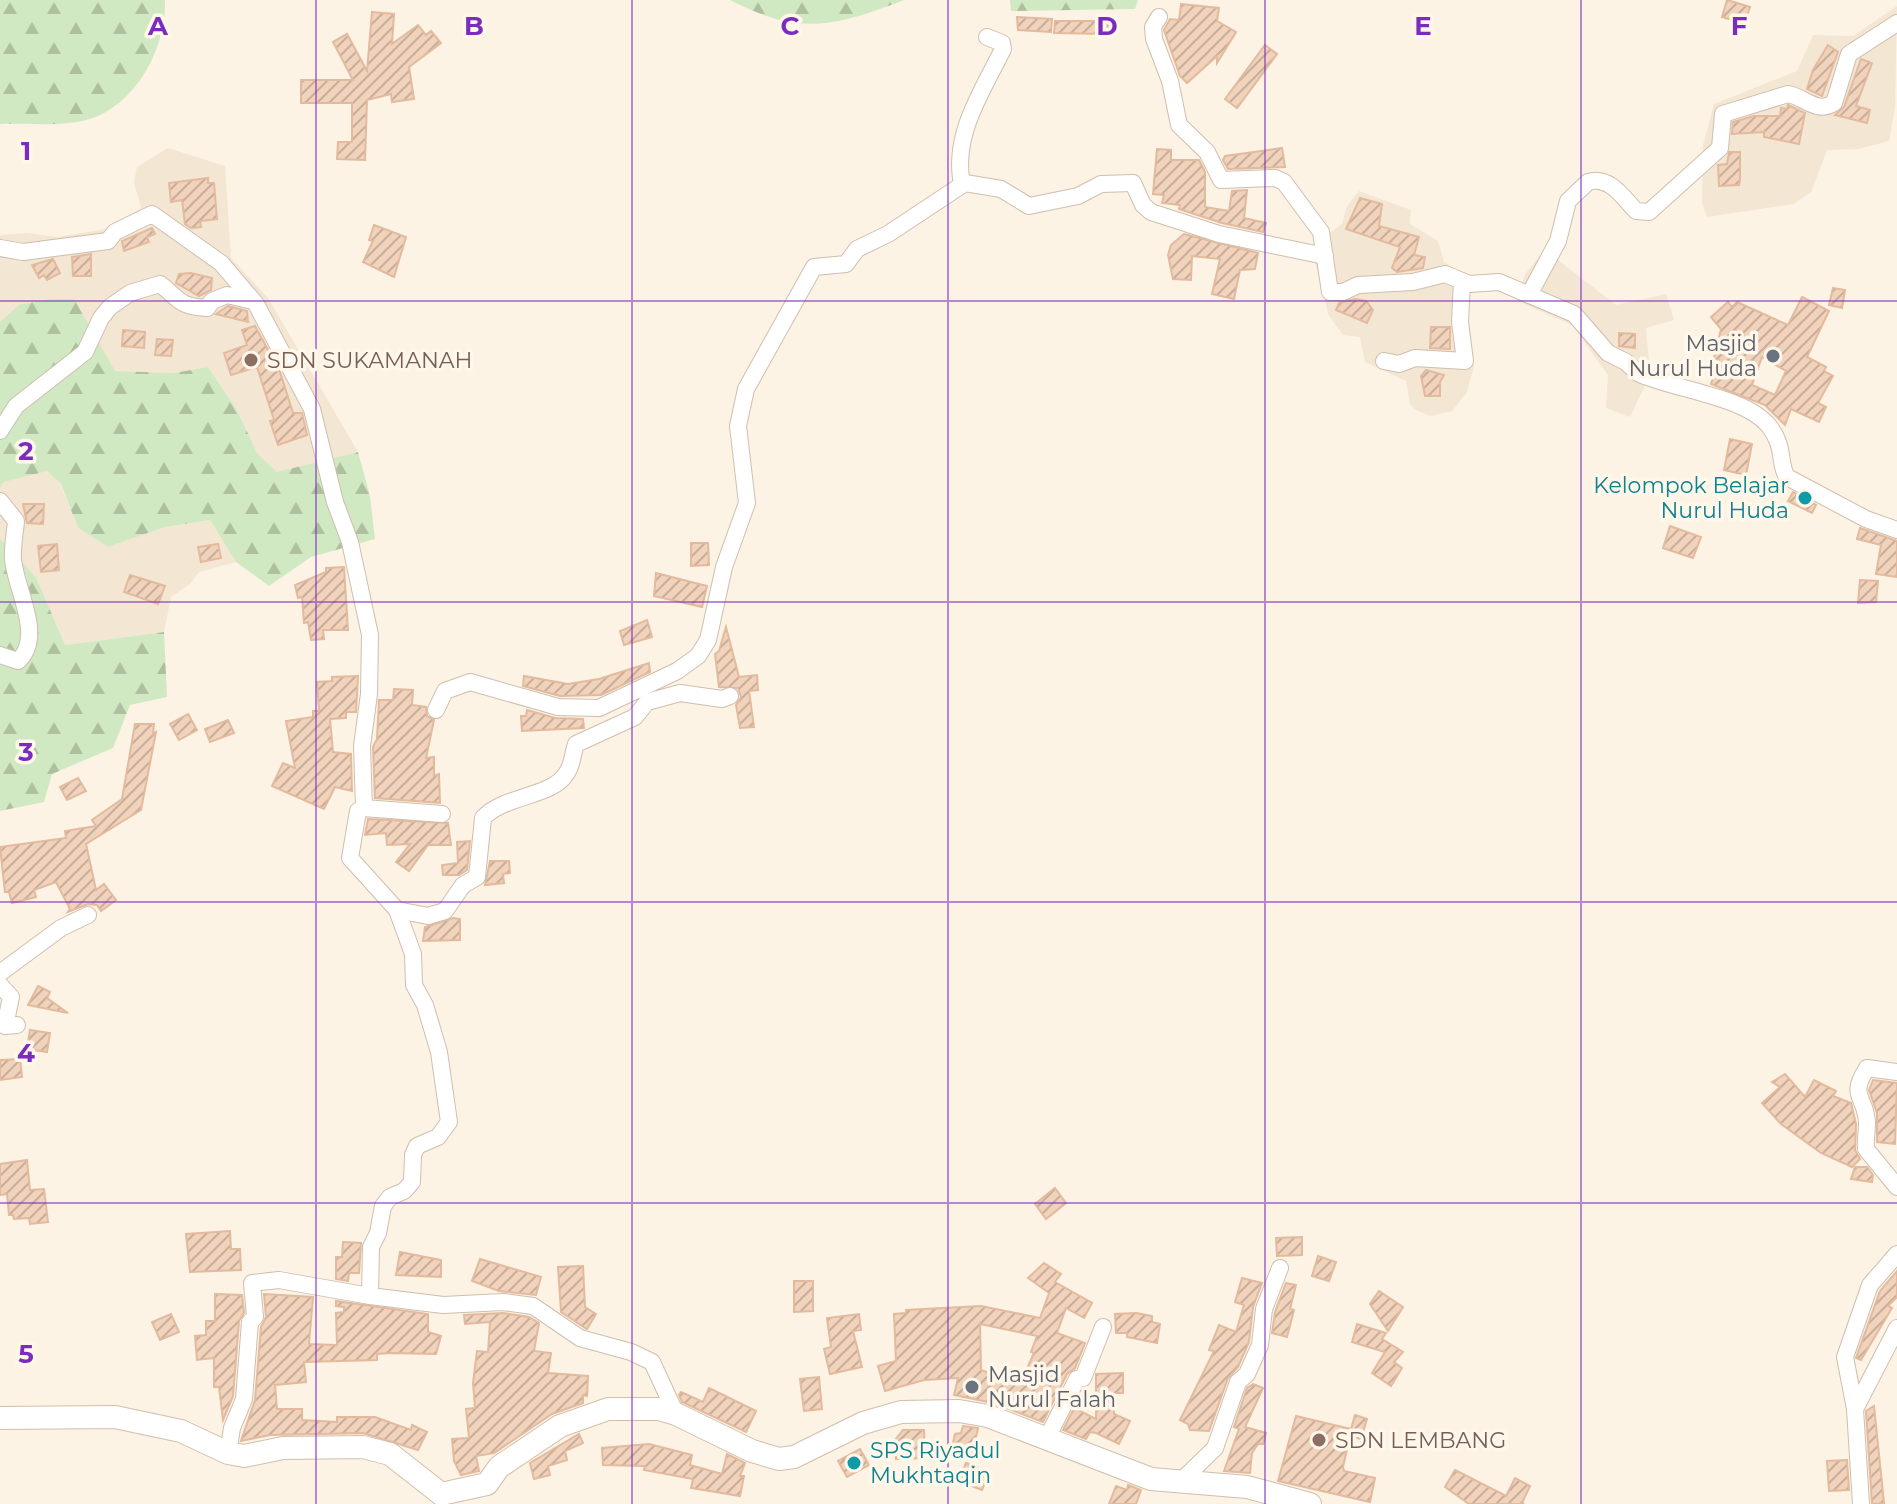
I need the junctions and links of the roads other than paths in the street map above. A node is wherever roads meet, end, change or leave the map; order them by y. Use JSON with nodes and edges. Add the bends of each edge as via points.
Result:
{"nodes":[{"id":1,"x":1159,"y":17,"type":"dead end"},
{"id":2,"x":1897,"y":23,"type":"edge"},
{"id":3,"x":987,"y":37,"type":"dead end"},
{"id":4,"x":962,"y":184,"type":"junction"},
{"id":5,"x":0,"y":248,"type":"edge"},
{"id":6,"x":1325,"y":256,"type":"junction"},
{"id":7,"x":1462,"y":281,"type":"junction"},
{"id":8,"x":1529,"y":295,"type":"junction"},
{"id":9,"x":256,"y":304,"type":"junction"},
{"id":10,"x":1384,"y":361,"type":"dead end"},
{"id":11,"x":0,"y":431,"type":"edge"},
{"id":12,"x":0,"y":501,"type":"edge"},
{"id":13,"x":1897,"y":530,"type":"edge"},
{"id":14,"x":0,"y":655,"type":"edge"},
{"id":15,"x":730,"y":696,"type":"dead end"},
{"id":16,"x":436,"y":710,"type":"dead end"},
{"id":17,"x":364,"y":808,"type":"junction"},
{"id":18,"x":442,"y":814,"type":"dead end"},
{"id":19,"x":397,"y":910,"type":"junction"},
{"id":20,"x":88,"y":915,"type":"dead end"},
{"id":21,"x":0,"y":973,"type":"edge"},
{"id":22,"x":0,"y":985,"type":"edge"},
{"id":23,"x":17,"y":1025,"type":"dead end"},
{"id":24,"x":1897,"y":1072,"type":"edge"},
{"id":25,"x":1897,"y":1187,"type":"edge"},
{"id":26,"x":1897,"y":1254,"type":"edge"},
{"id":27,"x":1280,"y":1268,"type":"dead end"},
{"id":28,"x":370,"y":1296,"type":"junction"},
{"id":29,"x":1103,"y":1327,"type":"dead end"},
{"id":30,"x":1897,"y":1328,"type":"edge"},
{"id":31,"x":1855,"y":1409,"type":"junction"},
{"id":32,"x":676,"y":1414,"type":"junction"},
{"id":33,"x":0,"y":1418,"type":"edge"},
{"id":34,"x":1046,"y":1440,"type":"junction"},
{"id":35,"x":228,"y":1453,"type":"junction"},
{"id":36,"x":1178,"y":1484,"type":"junction"},
{"id":37,"x":1287,"y":1501,"type":"edge"},
{"id":38,"x":1310,"y":1504,"type":"edge"},
{"id":39,"x":1861,"y":1504,"type":"edge"}],
"edges":[{"from":1,"to":6,"type":"street","via":[[1154,39],[1179,125],[1207,152],[1221,180],[1284,182],[1321,232]]},
{"from":2,"to":8,"type":"street","via":[[1849,54],[1829,106],[1809,105],[1788,94],[1723,114],[1720,148],[1649,212],[1636,211],[1602,181],[1588,182],[1568,201],[1555,248]]},
{"from":3,"to":4,"type":"street","via":[[1002,43],[1003,49],[968,121],[959,161]]},
{"from":4,"to":6,"type":"street","via":[[996,187],[1032,206],[1076,197],[1101,184],[1133,183],[1151,212],[1219,234]]},
{"from":4,"to":16,"type":"street","via":[[857,249],[846,264],[814,267],[759,362],[738,426],[747,503],[724,567],[708,640],[698,656],[599,708],[558,707],[470,682],[445,691]]},
{"from":5,"to":9,"type":"street","via":[[23,252],[108,241],[115,232],[152,214],[221,263]]},
{"from":6,"to":7,"type":"street","via":[[1327,289],[1332,293],[1445,274]]},
{"from":7,"to":8,"type":"street","via":[[1494,281]]},
{"from":7,"to":10,"type":"street","via":[[1465,361]]},
{"from":8,"to":13,"type":"street","via":[[1574,314],[1608,353],[1638,373],[1752,412],[1780,443],[1787,477]]},
{"from":9,"to":11,"type":"street","via":[[227,295],[207,308],[194,307],[173,299],[160,284],[130,293],[101,318],[85,352],[16,406]]},
{"from":9,"to":17,"type":"street","via":[[312,409],[367,612]]},
{"from":12,"to":14,"type":"street","via":[[16,521],[13,557],[28,646],[18,661]]},
{"from":15,"to":19,"type":"street","via":[[680,693],[647,702],[635,717],[576,744],[560,782],[486,815],[477,877],[463,885],[448,909],[428,916]]},
{"from":17,"to":18,"type":"street"},
{"from":17,"to":19,"type":"street","via":[[358,811],[350,858]]},
{"from":19,"to":28,"type":"street","via":[[413,954],[414,985],[442,1061],[449,1122],[438,1137],[417,1146],[410,1185],[383,1206],[371,1247]]},
{"from":20,"to":21,"type":"street","via":[[61,928]]},
{"from":22,"to":23,"type":"street","via":[[11,997],[5,1026]]},
{"from":24,"to":25,"type":"street","via":[[1867,1068],[1857,1084],[1857,1096],[1867,1122],[1867,1153]]},
{"from":26,"to":31,"type":"street","via":[[1870,1285],[1845,1357]]},
{"from":27,"to":36,"type":"street","via":[[1264,1309],[1260,1345],[1238,1382],[1215,1448]]},
{"from":28,"to":32,"type":"street","via":[[443,1305],[533,1306],[580,1338],[652,1362]]},
{"from":28,"to":35,"type":"street","via":[[279,1280],[252,1283],[255,1317],[250,1322],[244,1399]]},
{"from":29,"to":34,"type":"street","via":[[1083,1378],[1077,1379]]},
{"from":30,"to":31,"type":"street"},
{"from":31,"to":39,"type":"street"},
{"from":32,"to":34,"type":"street","via":[[779,1459],[901,1412],[988,1416]]},
{"from":32,"to":35,"type":"street","via":[[608,1409],[583,1416],[499,1467],[487,1484],[458,1493],[441,1494],[398,1459],[363,1447]]},
{"from":33,"to":35,"type":"street","via":[[115,1417],[181,1431]]},
{"from":34,"to":36,"type":"street"},
{"from":36,"to":37,"type":"street","via":[[1247,1487]]},
{"from":37,"to":38,"type":"street"}]}
